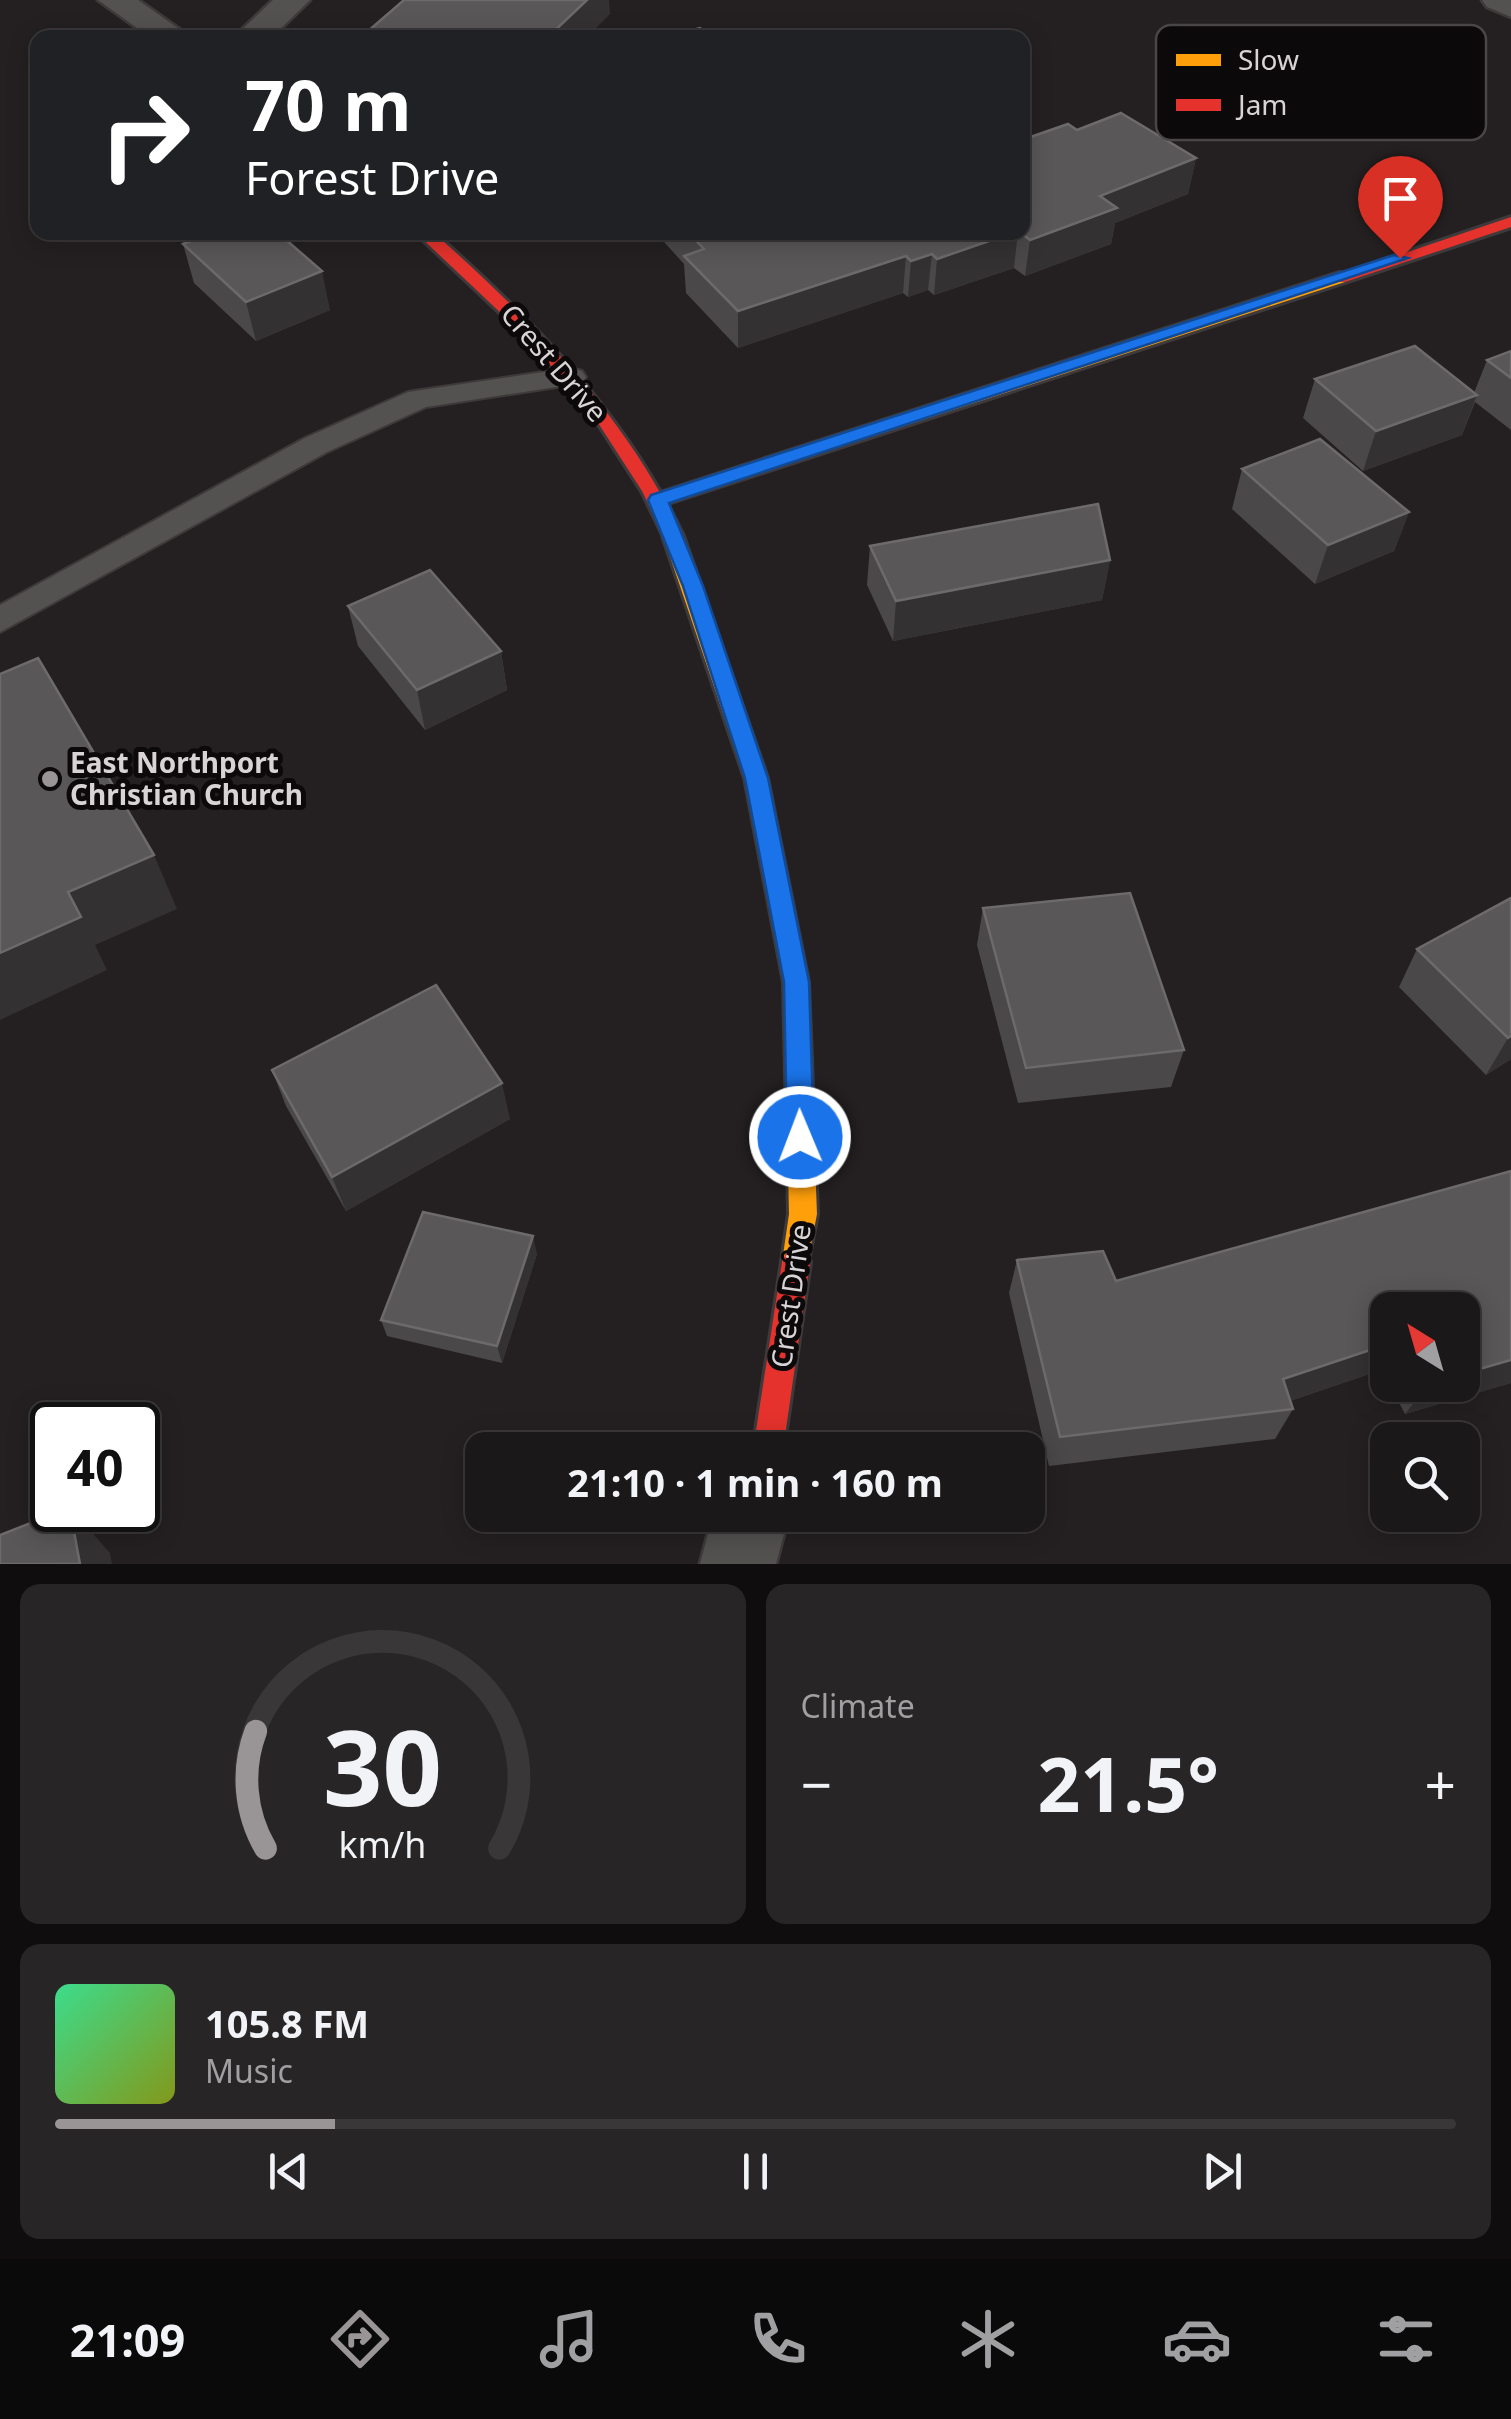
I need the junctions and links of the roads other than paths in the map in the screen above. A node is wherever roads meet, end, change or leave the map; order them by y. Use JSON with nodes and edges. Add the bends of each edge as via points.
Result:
{"nodes":[{"id":1,"x":115,"y":0,"type":"edge"},
{"id":2,"x":293,"y":0,"type":"edge"},
{"id":3,"x":1499,"y":0,"type":"edge"},
{"id":4,"x":1511,"y":7,"type":"edge"},
{"id":5,"x":162,"y":30,"type":"edge"},
{"id":6,"x":259,"y":30,"type":"edge"},
{"id":7,"x":1511,"y":222,"type":"edge"},
{"id":8,"x":432,"y":240,"type":"edge"},
{"id":9,"x":572,"y":376,"type":"junction"},
{"id":10,"x":658,"y":500,"type":"junction"},
{"id":11,"x":0,"y":620,"type":"edge"},
{"id":12,"x":771,"y":1432,"type":"edge"},
{"id":13,"x":747,"y":1532,"type":"edge"},
{"id":14,"x":738,"y":1564,"type":"edge"}],
"edges":[{"from":1,"to":5,"type":"street"},
{"from":2,"to":6,"type":"street"},
{"from":3,"to":4,"type":"street"},
{"from":7,"to":10,"type":"street"},
{"from":8,"to":9,"type":"street","name":"Crest Drive","via":[[506,304]]},
{"from":9,"to":10,"type":"street","name":"Crest Drive"},
{"from":9,"to":11,"type":"lane","via":[[420,399],[316,445]]},
{"from":10,"to":12,"type":"street","name":"Crest Drive","via":[[756,778],[796,982],[803,1214]]},
{"from":13,"to":14,"type":"street"}]}
